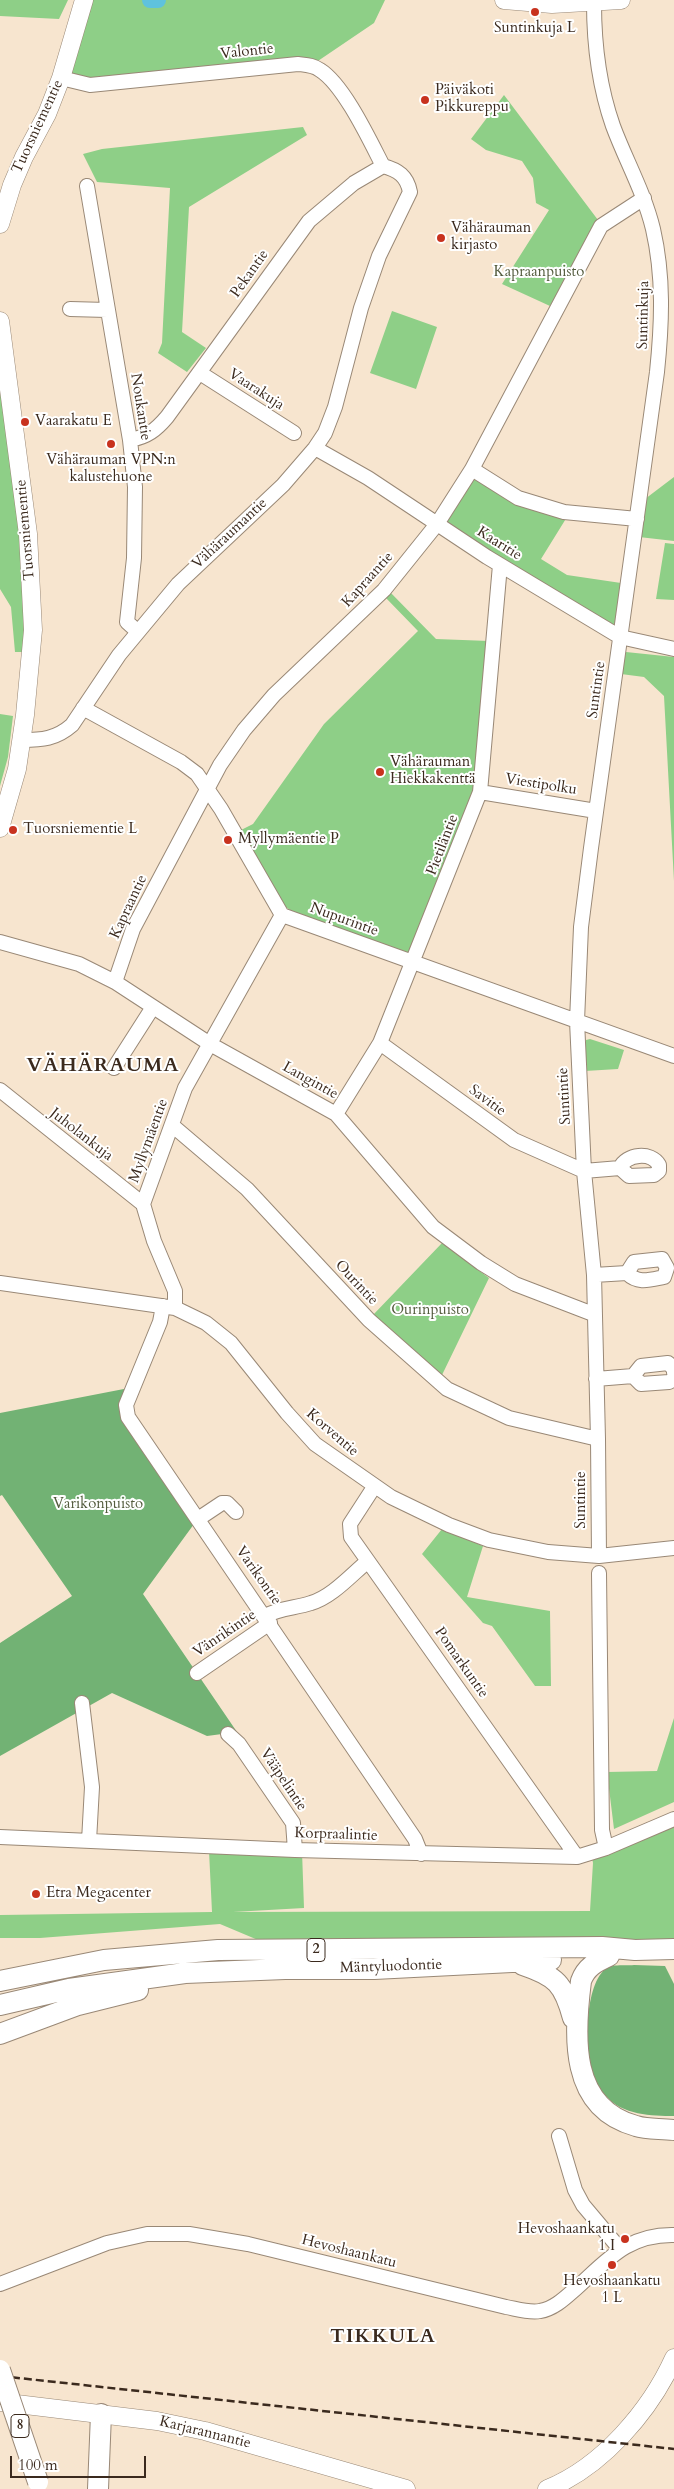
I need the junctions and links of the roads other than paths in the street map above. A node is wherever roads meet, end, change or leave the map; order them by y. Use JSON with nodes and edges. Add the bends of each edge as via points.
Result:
{"nodes":[{"id":1,"x":84,"y":0,"type":"edge"},
{"id":2,"x":504,"y":0,"type":"edge"},
{"id":3,"x":621,"y":0,"type":"edge"},
{"id":4,"x":594,"y":3,"type":"junction"},
{"id":5,"x":61,"y":78,"type":"junction"},
{"id":6,"x":383,"y":166,"type":"junction"},
{"id":7,"x":86,"y":186,"type":"dead end"},
{"id":8,"x":644,"y":198,"type":"junction"},
{"id":9,"x":0,"y":224,"type":"edge"},
{"id":10,"x":70,"y":309,"type":"dead end"},
{"id":11,"x":107,"y":310,"type":"junction"},
{"id":12,"x":0,"y":322,"type":"edge"},
{"id":13,"x":200,"y":373,"type":"junction"},
{"id":14,"x":294,"y":433,"type":"dead end"},
{"id":15,"x":130,"y":440,"type":"junction"},
{"id":16,"x":315,"y":448,"type":"junction"},
{"id":17,"x":472,"y":469,"type":"junction"},
{"id":18,"x":637,"y":519,"type":"junction"},
{"id":19,"x":437,"y":524,"type":"junction"},
{"id":20,"x":500,"y":564,"type":"junction"},
{"id":21,"x":137,"y":631,"type":"junction"},
{"id":22,"x":620,"y":637,"type":"junction"},
{"id":23,"x":674,"y":649,"type":"edge"},
{"id":24,"x":83,"y":708,"type":"junction"},
{"id":25,"x":22,"y":740,"type":"junction"},
{"id":26,"x":209,"y":789,"type":"junction"},
{"id":27,"x":480,"y":792,"type":"junction"},
{"id":28,"x":596,"y":811,"type":"junction"},
{"id":29,"x":0,"y":828,"type":"edge"},
{"id":30,"x":282,"y":915,"type":"junction"},
{"id":31,"x":0,"y":942,"type":"edge"},
{"id":32,"x":414,"y":963,"type":"junction"},
{"id":33,"x":115,"y":982,"type":"junction"},
{"id":34,"x":153,"y":1006,"type":"junction"},
{"id":35,"x":577,"y":1021,"type":"junction"},
{"id":36,"x":380,"y":1043,"type":"junction"},
{"id":37,"x":210,"y":1044,"type":"junction"},
{"id":38,"x":674,"y":1056,"type":"edge"},
{"id":39,"x":114,"y":1068,"type":"dead end"},
{"id":40,"x":0,"y":1090,"type":"edge"},
{"id":41,"x":336,"y":1114,"type":"junction"},
{"id":42,"x":173,"y":1126,"type":"junction"},
{"id":43,"x":620,"y":1168,"type":"dead end"},
{"id":44,"x":584,"y":1171,"type":"junction"},
{"id":45,"x":143,"y":1204,"type":"junction"},
{"id":46,"x":627,"y":1273,"type":"dead end"},
{"id":47,"x":594,"y":1275,"type":"junction"},
{"id":48,"x":0,"y":1283,"type":"edge"},
{"id":49,"x":169,"y":1306,"type":"junction"},
{"id":50,"x":593,"y":1314,"type":"junction"},
{"id":51,"x":674,"y":1373,"type":"edge"},
{"id":52,"x":633,"y":1376,"type":"junction"},
{"id":53,"x":596,"y":1379,"type":"junction"},
{"id":54,"x":674,"y":1379,"type":"edge"},
{"id":55,"x":598,"y":1439,"type":"junction"},
{"id":56,"x":374,"y":1487,"type":"junction"},
{"id":57,"x":236,"y":1512,"type":"dead end"},
{"id":58,"x":198,"y":1519,"type":"junction"},
{"id":59,"x":674,"y":1548,"type":"edge"},
{"id":60,"x":598,"y":1556,"type":"junction"},
{"id":61,"x":368,"y":1561,"type":"junction"},
{"id":62,"x":599,"y":1573,"type":"dead end"},
{"id":63,"x":268,"y":1619,"type":"junction"},
{"id":64,"x":198,"y":1673,"type":"dead end"},
{"id":65,"x":82,"y":1703,"type":"dead end"},
{"id":66,"x":228,"y":1734,"type":"dead end"},
{"id":67,"x":671,"y":1819,"type":"edge"},
{"id":68,"x":0,"y":1838,"type":"edge"},
{"id":69,"x":89,"y":1841,"type":"junction"},
{"id":70,"x":606,"y":1848,"type":"junction"},
{"id":71,"x":295,"y":1850,"type":"junction"},
{"id":72,"x":422,"y":1854,"type":"junction"},
{"id":73,"x":577,"y":1856,"type":"junction"},
{"id":74,"x":635,"y":1950,"type":"junction"},
{"id":75,"x":674,"y":1950,"type":"edge"},
{"id":76,"x":609,"y":1956,"type":"junction"},
{"id":77,"x":516,"y":1963,"type":"junction"},
{"id":78,"x":207,"y":1972,"type":"junction"},
{"id":79,"x":0,"y":1981,"type":"edge"},
{"id":80,"x":0,"y":2005,"type":"edge"},
{"id":81,"x":576,"y":2032,"type":"junction"},
{"id":82,"x":0,"y":2034,"type":"edge"},
{"id":83,"x":672,"y":2129,"type":"edge"},
{"id":84,"x":559,"y":2136,"type":"dead end"},
{"id":85,"x":674,"y":2235,"type":"edge"},
{"id":86,"x":620,"y":2249,"type":"junction"},
{"id":87,"x":0,"y":2284,"type":"edge"},
{"id":88,"x":674,"y":2358,"type":"edge"},
{"id":89,"x":0,"y":2370,"type":"edge"},
{"id":90,"x":0,"y":2402,"type":"edge"},
{"id":91,"x":101,"y":2414,"type":"junction"},
{"id":92,"x":39,"y":2485,"type":"edge"},
{"id":93,"x":401,"y":2488,"type":"edge"},
{"id":94,"x":98,"y":2489,"type":"edge"},
{"id":95,"x":547,"y":2489,"type":"edge"}],
"edges":[{"from":1,"to":5,"type":"main road","name":"Tuorsniementie"},
{"from":2,"to":4,"type":"main road"},
{"from":3,"to":4,"type":"main road"},
{"from":4,"to":8,"type":"street","name":"Suntinkuja","via":[[602,90],[613,126]]},
{"from":5,"to":6,"type":"street","name":"Valontie","via":[[90,85],[312,65],[322,71],[347,101]]},
{"from":5,"to":9,"type":"main road","name":"Tuorsniementie","via":[[12,185]]},
{"from":6,"to":13,"type":"street","name":"Pekantie","via":[[354,183],[310,221]]},
{"from":6,"to":16,"type":"street","name":"Vähäraumantie","via":[[404,177],[410,192],[379,256],[361,308],[335,407]]},
{"from":7,"to":11,"type":"street","name":"Noukantie"},
{"from":8,"to":17,"type":"street","name":"Kapraantie","via":[[601,226]]},
{"from":8,"to":18,"type":"street","name":"Suntinkuja","via":[[658,253],[663,311]]},
{"from":10,"to":11,"type":"street"},
{"from":11,"to":15,"type":"street","name":"Noukantie"},
{"from":12,"to":25,"type":"main road","name":"Tuorsniementie","via":[[28,534],[33,621]]},
{"from":13,"to":14,"type":"street","name":"Vaarakuja"},
{"from":13,"to":15,"type":"street","name":"Pekantie","via":[[157,429],[143,438]]},
{"from":15,"to":21,"type":"street","name":"Noukantie","via":[[136,528],[127,622]]},
{"from":16,"to":19,"type":"street","name":"Kaaritie","via":[[368,478]]},
{"from":16,"to":21,"type":"street","name":"Vähäraumantie","via":[[283,485],[197,564]]},
{"from":17,"to":18,"type":"street","via":[[518,498],[564,512]]},
{"from":17,"to":19,"type":"street","name":"Kapraantie"},
{"from":18,"to":22,"type":"street","name":"Suntinkuja"},
{"from":19,"to":20,"type":"street","name":"Kaaritie"},
{"from":19,"to":26,"type":"street","name":"Kapraantie","via":[[384,590],[274,695],[244,730],[220,765]]},
{"from":20,"to":22,"type":"street","name":"Kaaritie"},
{"from":20,"to":27,"type":"street","name":"Pietiläntie"},
{"from":21,"to":24,"type":"street","name":"Vähäraumantie"},
{"from":22,"to":23,"type":"street","name":"Kaaritie"},
{"from":22,"to":28,"type":"street","name":"Suntintie"},
{"from":24,"to":25,"type":"street","name":"Vähäraumantie","via":[[64,732],[41,740]]},
{"from":24,"to":26,"type":"street","via":[[181,762]]},
{"from":25,"to":29,"type":"main road"},
{"from":26,"to":30,"type":"street"},
{"from":26,"to":33,"type":"street","name":"Kapraantie","via":[[133,929]]},
{"from":27,"to":28,"type":"street","name":"Viestipolku"},
{"from":27,"to":32,"type":"street","name":"Pietiläntie"},
{"from":28,"to":35,"type":"street","name":"Suntintie","via":[[581,927]]},
{"from":30,"to":32,"type":"street","name":"Nupurintie"},
{"from":30,"to":37,"type":"street","name":"Myllymäentie"},
{"from":31,"to":33,"type":"street","name":"Langintie","via":[[79,964]]},
{"from":32,"to":35,"type":"street","name":"Nupurintie"},
{"from":32,"to":36,"type":"street","name":"Pietiläntie"},
{"from":33,"to":34,"type":"street","name":"Langintie"},
{"from":34,"to":37,"type":"street","name":"Langintie"},
{"from":34,"to":39,"type":"street"},
{"from":35,"to":38,"type":"street","name":"Nupurintie"},
{"from":35,"to":44,"type":"street","name":"Suntintie"},
{"from":36,"to":41,"type":"street","name":"Pietiläntie"},
{"from":36,"to":44,"type":"street","name":"Savitie","via":[[514,1140]]},
{"from":37,"to":41,"type":"street","name":"Langintie"},
{"from":37,"to":42,"type":"street","name":"Myllymäentie","via":[[185,1088]]},
{"from":40,"to":45,"type":"street","name":"Juholankuja"},
{"from":41,"to":50,"type":"street","name":"Langintie","via":[[433,1227],[515,1284]]},
{"from":42,"to":45,"type":"street","name":"Myllymäentie"},
{"from":42,"to":55,"type":"street","name":"Ourintie","via":[[247,1189],[369,1320],[448,1389],[509,1418]]},
{"from":43,"to":44,"type":"street"},
{"from":44,"to":47,"type":"street","name":"Suntintie"},
{"from":45,"to":49,"type":"street","name":"Myllymäentie","via":[[175,1291]]},
{"from":46,"to":47,"type":"street"},
{"from":47,"to":50,"type":"street","name":"Suntintie"},
{"from":48,"to":49,"type":"street","name":"Korventie"},
{"from":49,"to":56,"type":"street","name":"Korventie","via":[[206,1323],[231,1343],[315,1444]]},
{"from":49,"to":58,"type":"street","name":"Varikontie","via":[[126,1405],[128,1416]]},
{"from":50,"to":53,"type":"street","name":"Suntintie"},
{"from":51,"to":52,"type":"street","via":[[668,1363],[641,1366]]},
{"from":52,"to":53,"type":"street"},
{"from":52,"to":54,"type":"street","via":[[641,1384]]},
{"from":53,"to":55,"type":"street","name":"Suntintie"},
{"from":55,"to":60,"type":"street","name":"Suntintie"},
{"from":56,"to":60,"type":"street","name":"Korventie","via":[[449,1525],[489,1540],[548,1552]]},
{"from":56,"to":61,"type":"street","name":"Pomarkuntie","via":[[350,1524],[351,1536]]},
{"from":57,"to":58,"type":"street","via":[[222,1503]]},
{"from":58,"to":63,"type":"street","name":"Varikontie"},
{"from":59,"to":60,"type":"street","name":"Korventie"},
{"from":61,"to":63,"type":"street","name":"Vänrikintie","via":[[326,1596],[312,1603],[272,1612]]},
{"from":61,"to":73,"type":"street","name":"Pomarkuntie"},
{"from":62,"to":70,"type":"street","via":[[602,1830]]},
{"from":63,"to":64,"type":"street","name":"Vänrikintie"},
{"from":63,"to":72,"type":"street","name":"Varikontie"},
{"from":65,"to":69,"type":"street","via":[[92,1788]]},
{"from":66,"to":71,"type":"street","name":"Vääpelintie","via":[[239,1744],[294,1823]]},
{"from":67,"to":70,"type":"street","name":"Korpraalintie"},
{"from":68,"to":69,"type":"street","name":"Korpraalintie"},
{"from":69,"to":71,"type":"street","name":"Korpraalintie"},
{"from":70,"to":73,"type":"street","name":"Korpraalintie"},
{"from":71,"to":72,"type":"street","name":"Korpraalintie"},
{"from":72,"to":73,"type":"street","name":"Korpraalintie"},
{"from":74,"to":75,"type":"highway","name":"Mäntyluodontie","number":"2"},
{"from":74,"to":76,"type":"highway","name":"Mäntyluodontie","number":"2"},
{"from":74,"to":79,"type":"highway","name":"Mäntyluodontie","number":"2","via":[[602,1947],[218,1950],[104,1960]]},
{"from":76,"to":77,"type":"highway","name":"Mäntyluodontie","number":"2"},
{"from":76,"to":81,"type":"highway","via":[[583,1973]]},
{"from":77,"to":78,"type":"highway","name":"Mäntyluodontie","number":"2"},
{"from":77,"to":81,"type":"highway","via":[[542,1971],[557,1982],[568,2001]]},
{"from":78,"to":80,"type":"highway","name":"Mäntyluodontie","number":"2","via":[[69,1989]]},
{"from":78,"to":82,"type":"highway","via":[[198,1978],[78,2005]]},
{"from":81,"to":83,"type":"highway","via":[[582,2076],[596,2100],[608,2112],[635,2126]]},
{"from":84,"to":86,"type":"street","via":[[575,2190]]},
{"from":85,"to":86,"type":"street","name":"Hevoshaankatu","via":[[651,2236]]},
{"from":86,"to":87,"type":"street","name":"Hevoshaankatu","via":[[564,2299],[540,2311],[506,2307],[248,2244],[189,2234],[147,2234],[107,2243]]},
{"from":88,"to":95,"type":"main road","via":[[645,2406],[614,2442],[573,2476]]},
{"from":89,"to":92,"type":"highway","number":"8","bridge":true},
{"from":90,"to":91,"type":"main road","name":"Karjarannantie"},
{"from":91,"to":93,"type":"main road","name":"Karjarannantie","via":[[205,2431]]},
{"from":91,"to":94,"type":"highway"}]}
